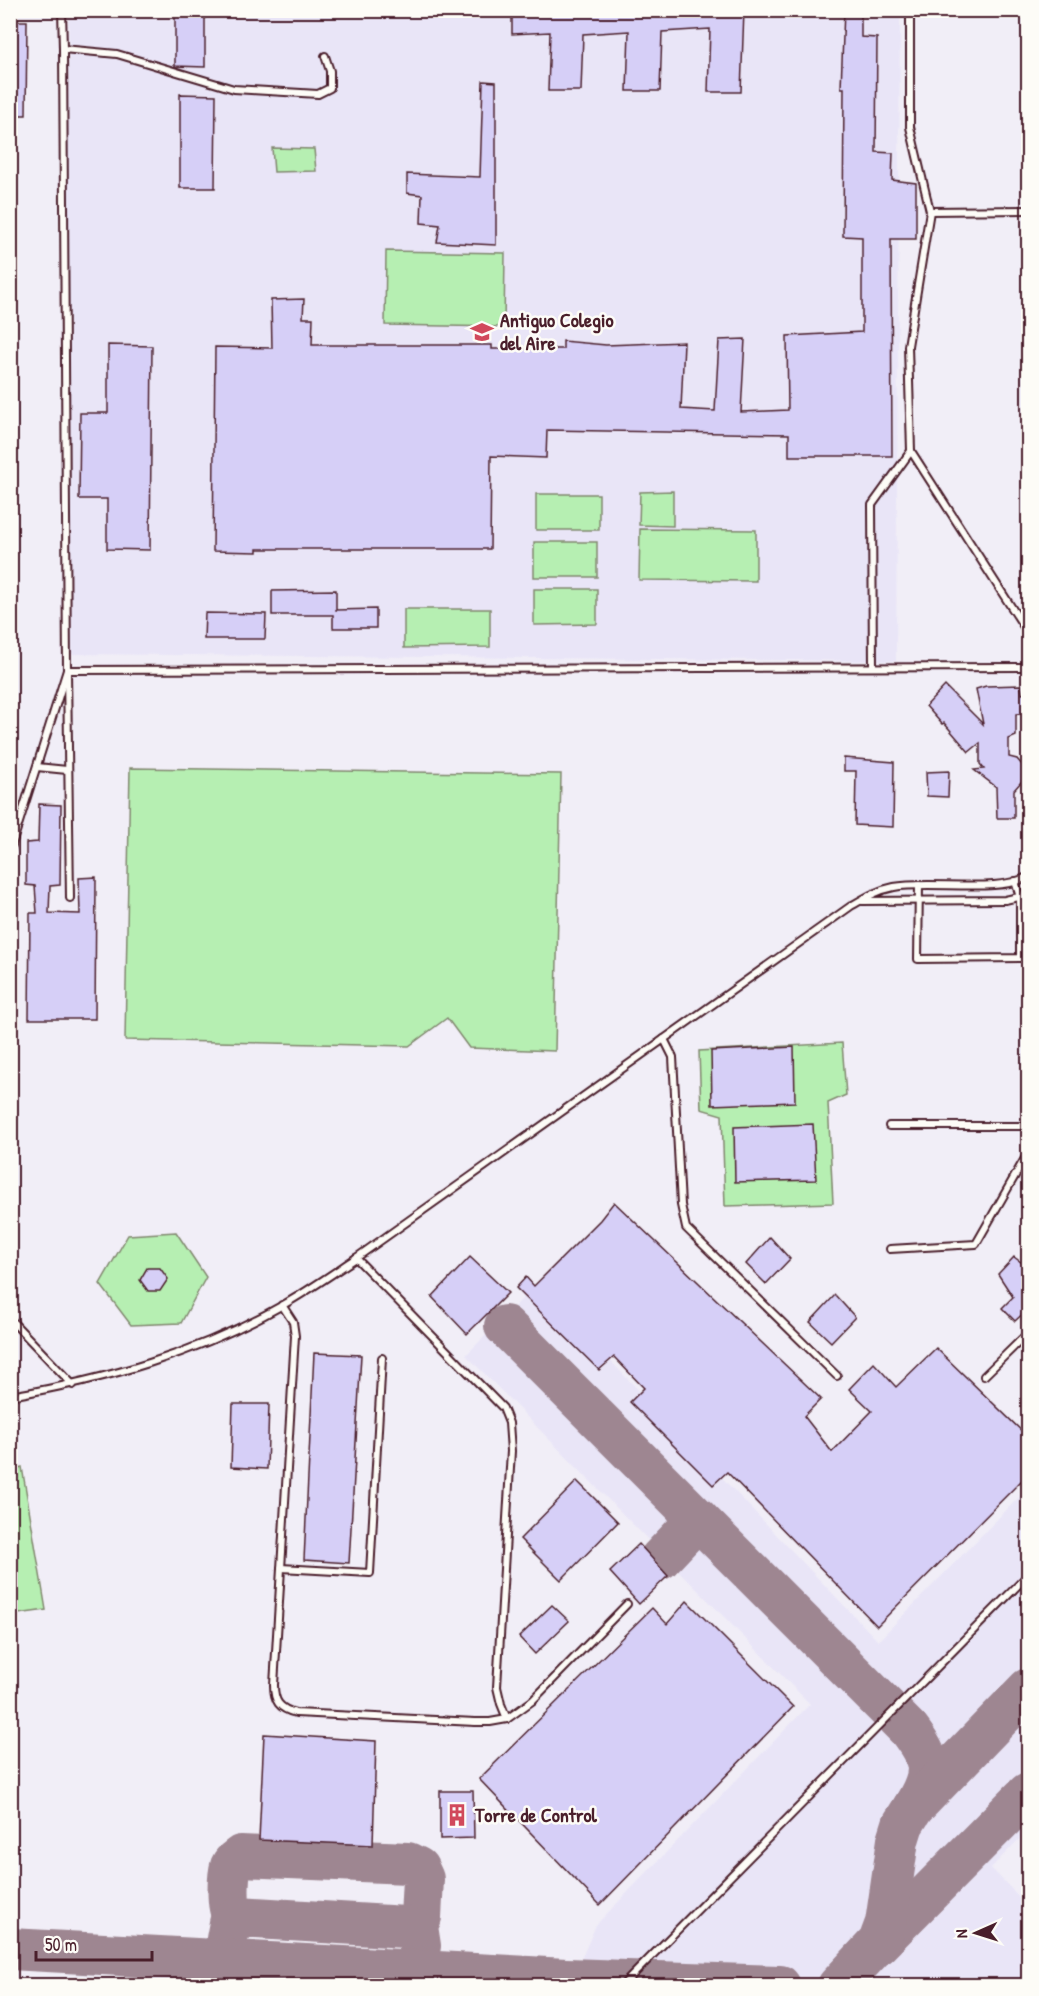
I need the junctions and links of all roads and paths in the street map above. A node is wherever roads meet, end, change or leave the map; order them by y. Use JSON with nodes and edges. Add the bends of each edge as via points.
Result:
{"nodes":[{"id":1,"x":62,"y":10,"type":"edge"},
{"id":2,"x":910,"y":10,"type":"edge"},
{"id":3,"x":63,"y":49,"type":"junction"},
{"id":4,"x":325,"y":56,"type":"dead end"},
{"id":5,"x":1029,"y":210,"type":"edge"},
{"id":6,"x":930,"y":211,"type":"junction"},
{"id":7,"x":911,"y":450,"type":"junction"},
{"id":8,"x":1029,"y":633,"type":"edge"},
{"id":9,"x":873,"y":667,"type":"junction"},
{"id":10,"x":1029,"y":667,"type":"edge"},
{"id":11,"x":67,"y":670,"type":"junction"},
{"id":12,"x":37,"y":767,"type":"junction"},
{"id":13,"x":67,"y":770,"type":"junction"},
{"id":14,"x":10,"y":851,"type":"edge"},
{"id":15,"x":1029,"y":876,"type":"edge"},
{"id":16,"x":1015,"y":881,"type":"junction"},
{"id":17,"x":918,"y":885,"type":"junction"},
{"id":18,"x":1029,"y":895,"type":"edge"},
{"id":19,"x":1020,"y":897,"type":"junction"},
{"id":20,"x":70,"y":898,"type":"dead end"},
{"id":21,"x":918,"y":900,"type":"junction"},
{"id":22,"x":861,"y":901,"type":"junction"},
{"id":23,"x":664,"y":1039,"type":"junction"},
{"id":24,"x":889,"y":1126,"type":"dead end"},
{"id":25,"x":1029,"y":1126,"type":"edge"},
{"id":26,"x":1029,"y":1153,"type":"edge"},
{"id":27,"x":890,"y":1249,"type":"dead end"},
{"id":28,"x":356,"y":1258,"type":"junction"},
{"id":29,"x":282,"y":1305,"type":"junction"},
{"id":30,"x":10,"y":1319,"type":"edge"},
{"id":31,"x":1029,"y":1333,"type":"edge"},
{"id":32,"x":382,"y":1358,"type":"dead end"},
{"id":33,"x":837,"y":1376,"type":"dead end"},
{"id":34,"x":984,"y":1376,"type":"dead end"},
{"id":35,"x":74,"y":1385,"type":"junction"},
{"id":36,"x":10,"y":1396,"type":"edge"},
{"id":37,"x":281,"y":1568,"type":"junction"},
{"id":38,"x":1029,"y":1575,"type":"edge"},
{"id":39,"x":627,"y":1604,"type":"dead end"},
{"id":40,"x":507,"y":1719,"type":"junction"},
{"id":41,"x":622,"y":1986,"type":"edge"}],
"edges":[{"from":1,"to":3,"type":"lane"},
{"from":2,"to":6,"type":"lane","via":[[910,127]]},
{"from":3,"to":4,"type":"lane","via":[[117,54],[234,89],[318,94],[330,88]]},
{"from":3,"to":11,"type":"lane"},
{"from":5,"to":6,"type":"lane"},
{"from":6,"to":7,"type":"lane","via":[[908,346]]},
{"from":7,"to":8,"type":"lane"},
{"from":7,"to":9,"type":"lane","via":[[872,505]]},
{"from":9,"to":10,"type":"lane"},
{"from":9,"to":11,"type":"lane"},
{"from":11,"to":12,"type":"lane"},
{"from":11,"to":13,"type":"lane"},
{"from":12,"to":13,"type":"lane"},
{"from":12,"to":14,"type":"lane"},
{"from":13,"to":20,"type":"lane"},
{"from":15,"to":16,"type":"lane"},
{"from":16,"to":17,"type":"lane","via":[[1002,885]]},
{"from":16,"to":19,"type":"lane"},
{"from":17,"to":21,"type":"lane"},
{"from":17,"to":22,"type":"lane","via":[[892,887]]},
{"from":18,"to":19,"type":"lane"},
{"from":19,"to":21,"type":"lane"},
{"from":19,"to":21,"type":"lane","via":[[1020,958],[918,959]]},
{"from":21,"to":22,"type":"lane"},
{"from":22,"to":23,"type":"lane"},
{"from":23,"to":28,"type":"lane"},
{"from":23,"to":33,"type":"lane","via":[[673,1057],[681,1205],[686,1228]]},
{"from":24,"to":25,"type":"lane"},
{"from":26,"to":27,"type":"lane","via":[[976,1244]]},
{"from":28,"to":29,"type":"lane"},
{"from":28,"to":40,"type":"lane","via":[[503,1408],[509,1423],[511,1451],[497,1688]]},
{"from":29,"to":35,"type":"lane","via":[[174,1355]]},
{"from":29,"to":37,"type":"lane","via":[[293,1322],[295,1336]]},
{"from":30,"to":35,"type":"lane"},
{"from":31,"to":34,"type":"lane"},
{"from":32,"to":37,"type":"lane","via":[[369,1573]]},
{"from":35,"to":36,"type":"lane"},
{"from":37,"to":40,"type":"lane","via":[[274,1685],[281,1707],[296,1713],[475,1722]]},
{"from":38,"to":41,"type":"lane"},
{"from":39,"to":40,"type":"lane","via":[[532,1701]]}]}
